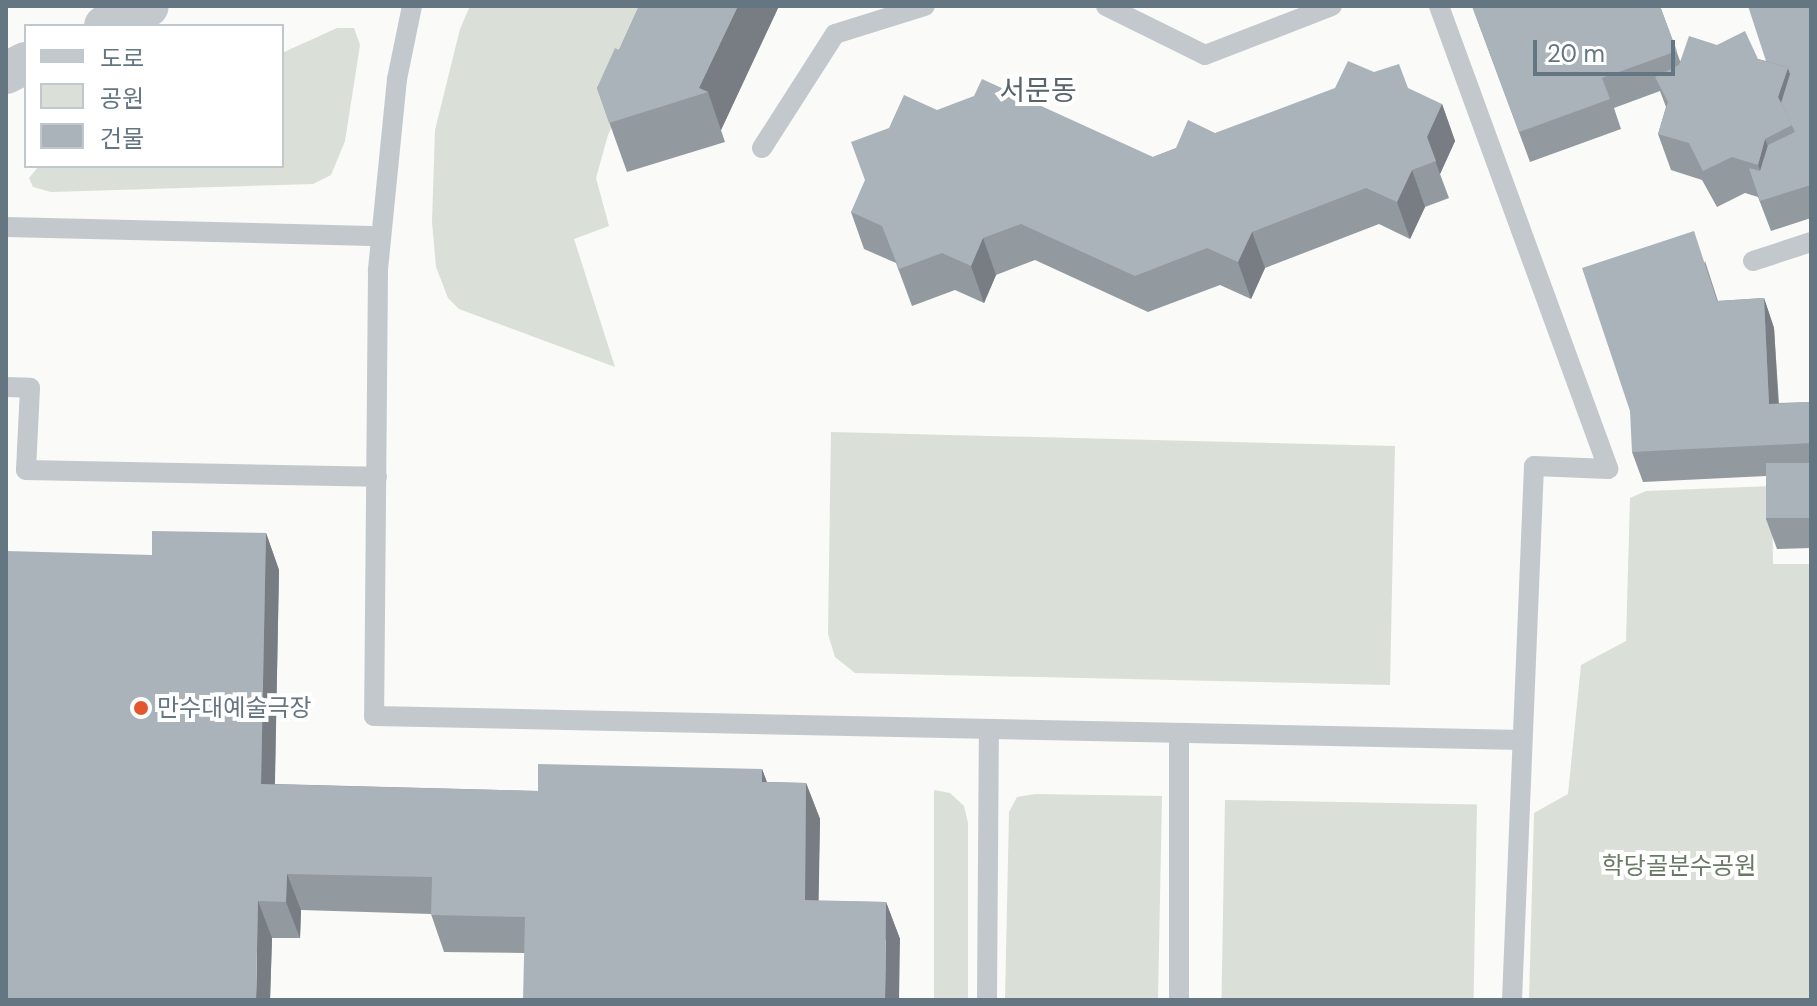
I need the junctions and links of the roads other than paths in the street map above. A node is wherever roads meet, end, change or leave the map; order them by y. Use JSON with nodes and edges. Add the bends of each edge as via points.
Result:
{"nodes":[{"id":1,"x":148,"y":6,"type":"edge"},
{"id":2,"x":412,"y":6,"type":"edge"},
{"id":3,"x":925,"y":6,"type":"edge"},
{"id":4,"x":1106,"y":6,"type":"edge"},
{"id":5,"x":1332,"y":6,"type":"edge"},
{"id":6,"x":1439,"y":6,"type":"edge"},
{"id":7,"x":109,"y":24,"type":"edge"},
{"id":8,"x":24,"y":64,"type":"edge"},
{"id":9,"x":6,"y":73,"type":"edge"},
{"id":10,"x":762,"y":148,"type":"dead end"},
{"id":11,"x":6,"y":227,"type":"edge"},
{"id":12,"x":381,"y":236,"type":"junction"},
{"id":13,"x":1811,"y":242,"type":"edge"},
{"id":14,"x":1753,"y":261,"type":"dead end"},
{"id":15,"x":6,"y":387,"type":"edge"},
{"id":16,"x":377,"y":477,"type":"junction"},
{"id":17,"x":989,"y":729,"type":"junction"},
{"id":18,"x":1179,"y":733,"type":"junction"},
{"id":19,"x":1522,"y":740,"type":"junction"},
{"id":20,"x":987,"y":1000,"type":"edge"},
{"id":21,"x":1179,"y":1000,"type":"edge"},
{"id":22,"x":1512,"y":1000,"type":"edge"}],
"edges":[{"from":1,"to":7,"type":"street"},
{"from":2,"to":12,"type":"lane","via":[[397,79]]},
{"from":3,"to":10,"type":"lane","via":[[835,34]]},
{"from":4,"to":5,"type":"lane","via":[[1205,55]]},
{"from":6,"to":19,"type":"lane","via":[[1608,469],[1534,466]]},
{"from":8,"to":9,"type":"street"},
{"from":11,"to":12,"type":"lane"},
{"from":12,"to":16,"type":"lane"},
{"from":13,"to":14,"type":"lane"},
{"from":15,"to":16,"type":"lane","via":[[30,388],[26,470]]},
{"from":16,"to":17,"type":"lane","via":[[374,716]]},
{"from":17,"to":18,"type":"lane"},
{"from":17,"to":20,"type":"lane"},
{"from":18,"to":19,"type":"lane"},
{"from":18,"to":21,"type":"lane"},
{"from":19,"to":22,"type":"lane"}]}
